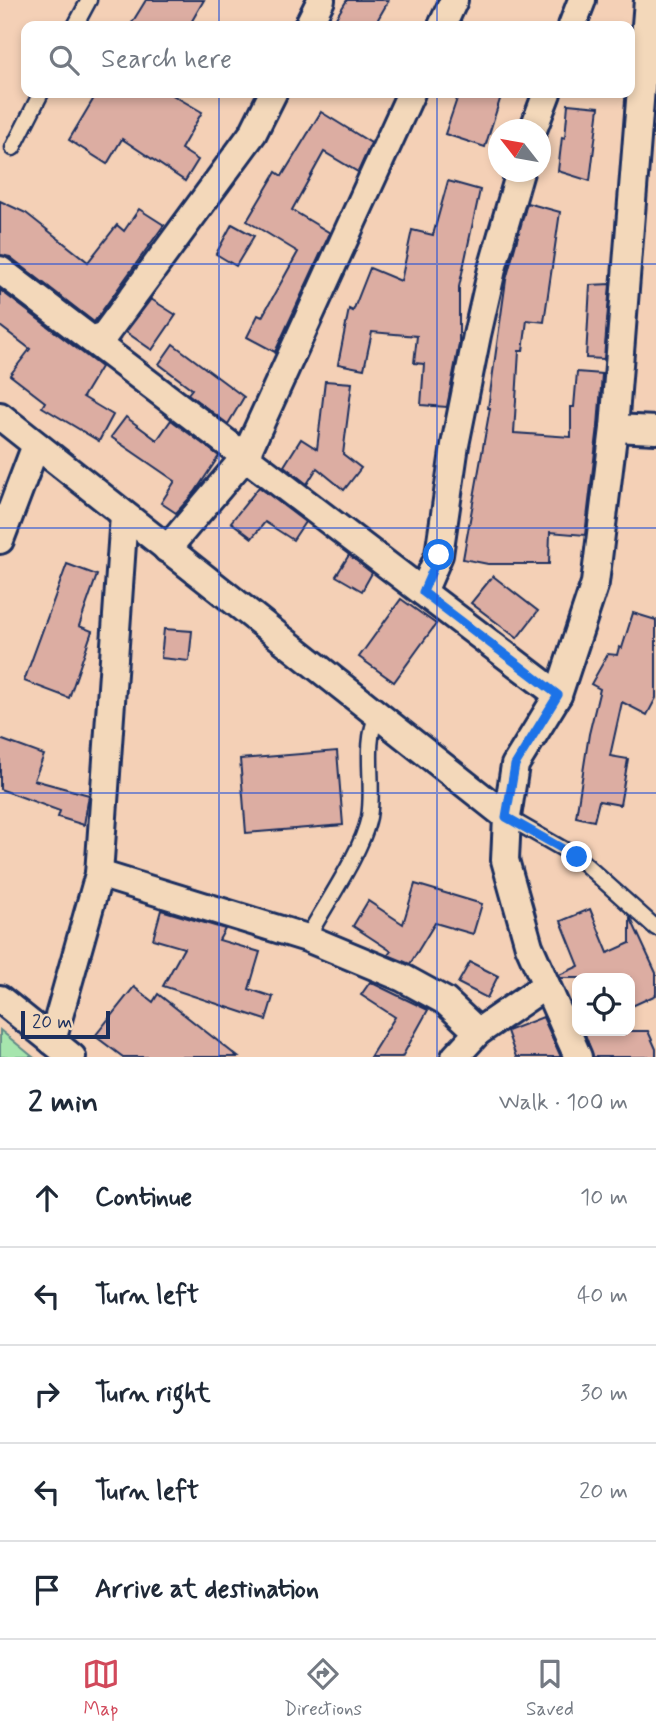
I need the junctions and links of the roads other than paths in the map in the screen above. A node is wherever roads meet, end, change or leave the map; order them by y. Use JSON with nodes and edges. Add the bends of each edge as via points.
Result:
{"nodes":[{"id":1,"x":89,"y":0,"type":"edge"},
{"id":2,"x":321,"y":0,"type":"edge"},
{"id":3,"x":454,"y":0,"type":"edge"},
{"id":4,"x":582,"y":0,"type":"edge"},
{"id":5,"x":648,"y":0,"type":"edge"},
{"id":6,"x":78,"y":21,"type":"edge"},
{"id":7,"x":310,"y":21,"type":"edge"},
{"id":8,"x":444,"y":21,"type":"edge"},
{"id":9,"x":574,"y":21,"type":"edge"},
{"id":10,"x":38,"y":98,"type":"edge"},
{"id":11,"x":270,"y":98,"type":"edge"},
{"id":12,"x":409,"y":98,"type":"edge"},
{"id":13,"x":545,"y":98,"type":"edge"},
{"id":14,"x":537,"y":119,"type":"edge"},
{"id":15,"x":13,"y":148,"type":"dead end"},
{"id":16,"x":517,"y":182,"type":"edge"},
{"id":17,"x":0,"y":270,"type":"edge"},
{"id":18,"x":98,"y":345,"type":"junction"},
{"id":19,"x":0,"y":416,"type":"edge"},
{"id":20,"x":614,"y":428,"type":"junction"},
{"id":21,"x":656,"y":430,"type":"edge"},
{"id":22,"x":36,"y":445,"type":"junction"},
{"id":23,"x":245,"y":457,"type":"junction"},
{"id":24,"x":124,"y":515,"type":"junction"},
{"id":25,"x":0,"y":540,"type":"edge"},
{"id":26,"x":167,"y":549,"type":"junction"},
{"id":27,"x":423,"y":592,"type":"junction"},
{"id":28,"x":558,"y":695,"type":"junction"},
{"id":29,"x":377,"y":715,"type":"junction"},
{"id":30,"x":506,"y":817,"type":"junction"},
{"id":31,"x":99,"y":874,"type":"junction"},
{"id":32,"x":656,"y":928,"type":"edge"},
{"id":33,"x":307,"y":938,"type":"junction"},
{"id":34,"x":546,"y":985,"type":"junction"},
{"id":35,"x":0,"y":999,"type":"edge"},
{"id":36,"x":478,"y":1032,"type":"junction"},
{"id":37,"x":62,"y":1049,"type":"edge"},
{"id":38,"x":455,"y":1057,"type":"edge"},
{"id":39,"x":578,"y":1057,"type":"edge"}],
"edges":[{"from":1,"to":6,"type":"lane"},
{"from":2,"to":7,"type":"street"},
{"from":3,"to":8,"type":"street"},
{"from":4,"to":9,"type":"street"},
{"from":5,"to":20,"type":"street"},
{"from":10,"to":15,"type":"lane"},
{"from":11,"to":18,"type":"street","via":[[253,133]]},
{"from":12,"to":23,"type":"street"},
{"from":13,"to":14,"type":"street"},
{"from":16,"to":27,"type":"street","via":[[477,335],[439,555]]},
{"from":17,"to":18,"type":"street"},
{"from":18,"to":23,"type":"street"},
{"from":19,"to":22,"type":"street"},
{"from":20,"to":21,"type":"street"},
{"from":20,"to":28,"type":"street","via":[[595,583]]},
{"from":22,"to":24,"type":"street"},
{"from":22,"to":25,"type":"street"},
{"from":23,"to":26,"type":"street"},
{"from":23,"to":27,"type":"street"},
{"from":24,"to":26,"type":"street"},
{"from":24,"to":31,"type":"street"},
{"from":26,"to":29,"type":"street"},
{"from":27,"to":28,"type":"street"},
{"from":28,"to":30,"type":"street","via":[[515,765]]},
{"from":29,"to":30,"type":"street"},
{"from":29,"to":33,"type":"lane","via":[[369,746],[372,799],[368,821]]},
{"from":30,"to":32,"type":"lane","via":[[577,857]]},
{"from":30,"to":34,"type":"street","via":[[505,860],[529,946]]},
{"from":31,"to":33,"type":"street"},
{"from":31,"to":37,"type":"street"},
{"from":33,"to":36,"type":"street","via":[[403,978],[445,1002]]},
{"from":34,"to":36,"type":"street"},
{"from":34,"to":39,"type":"street"},
{"from":35,"to":37,"type":"street"},
{"from":36,"to":38,"type":"street"}]}
